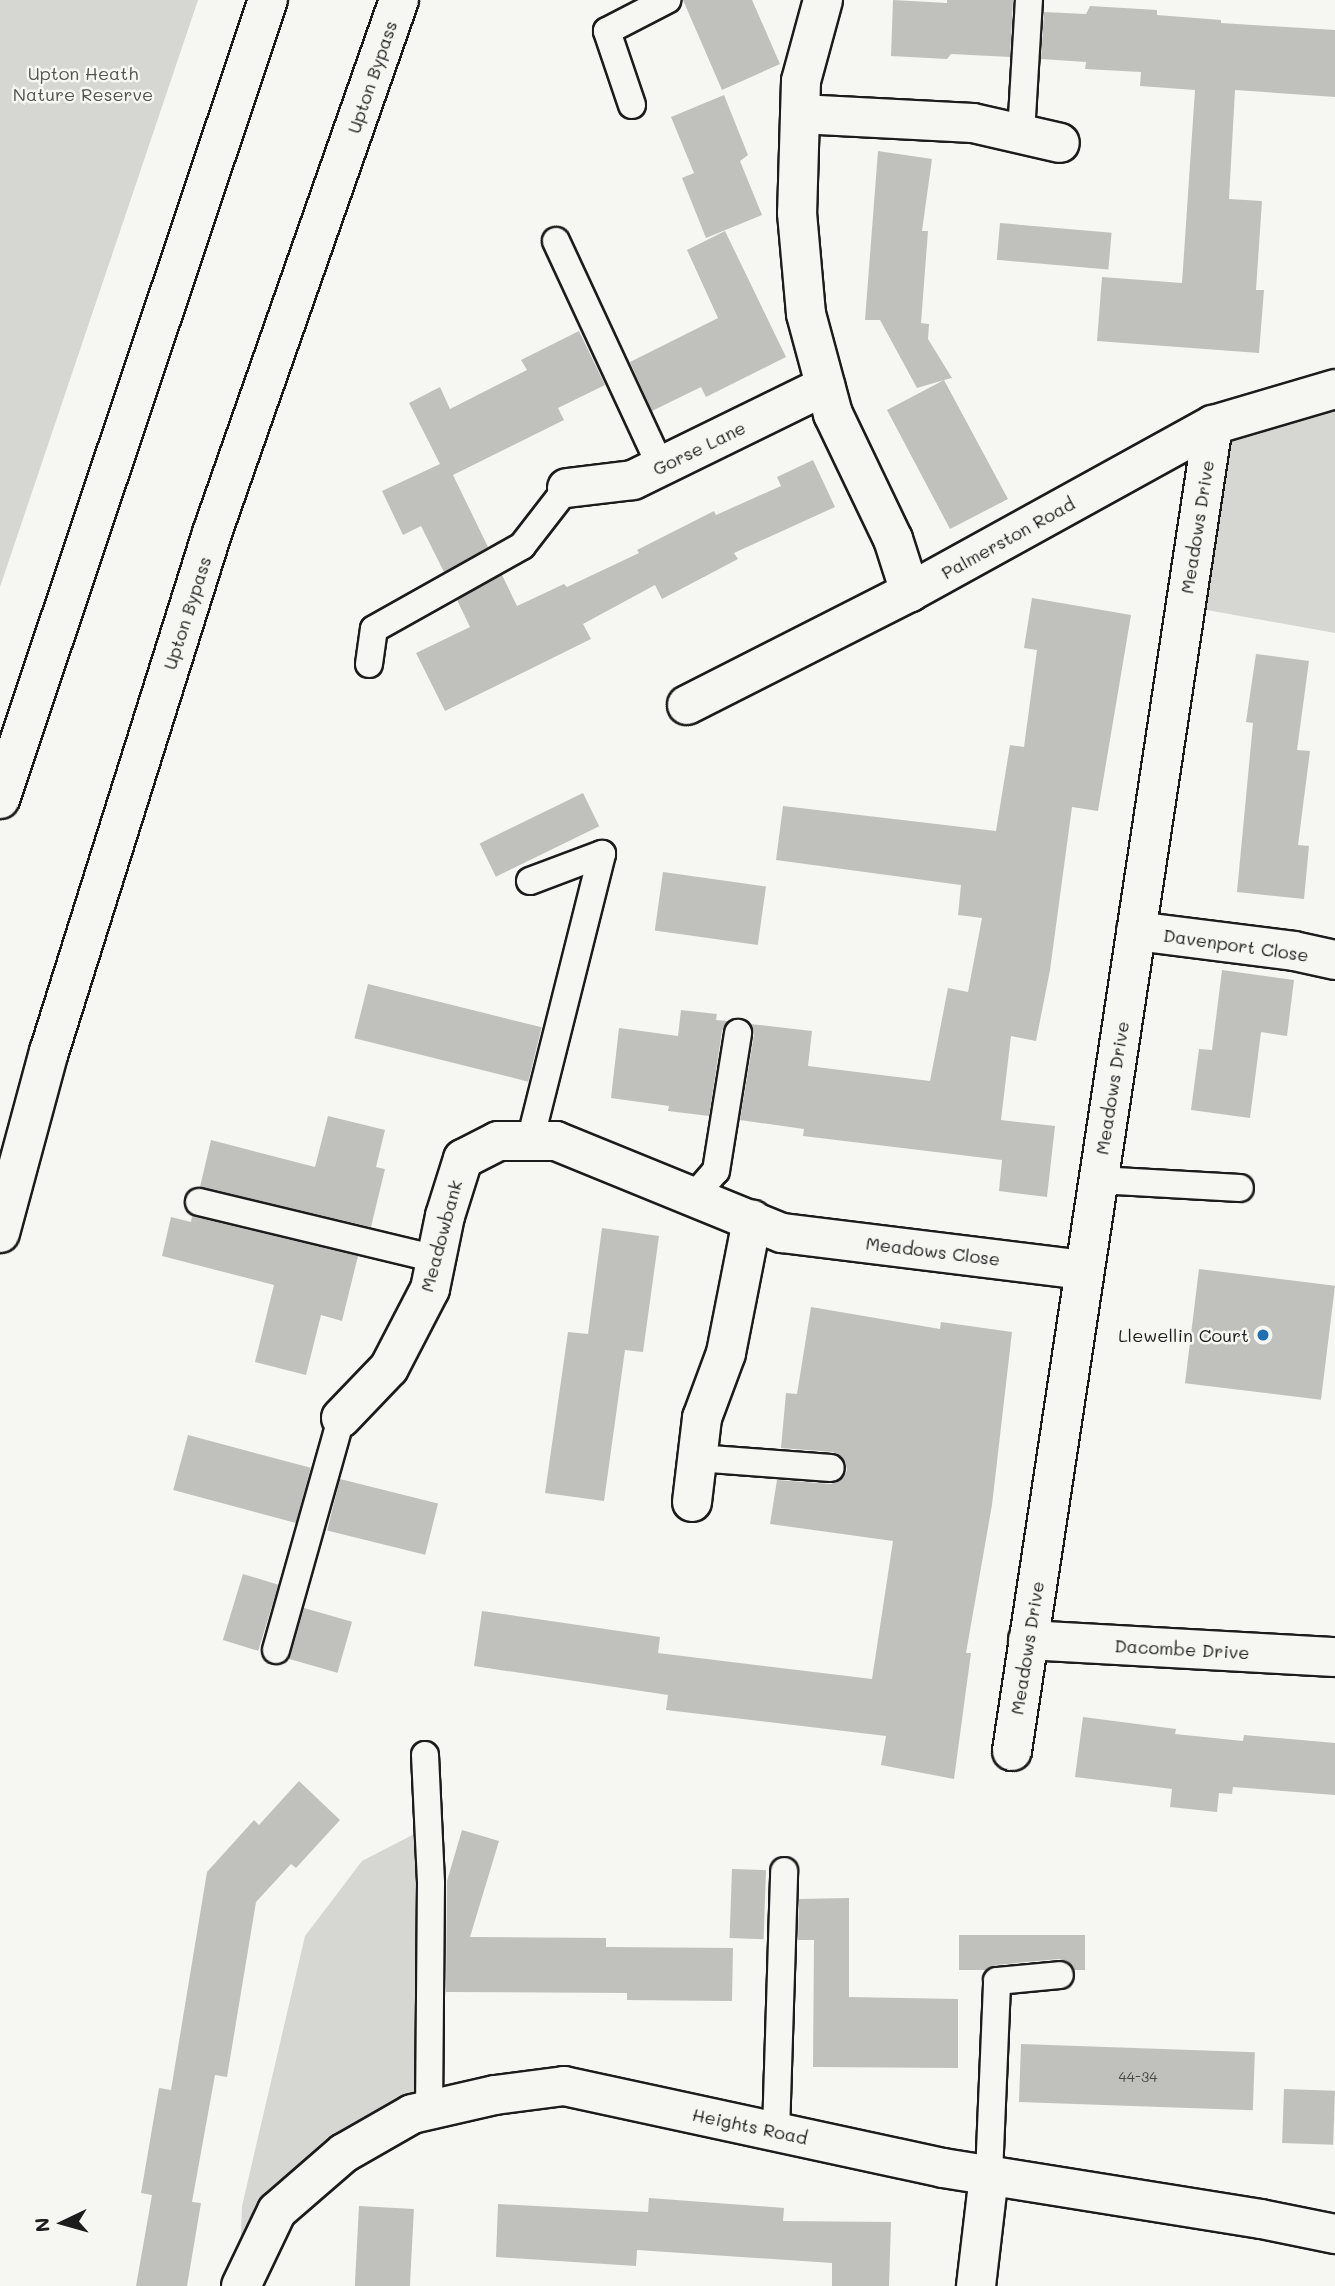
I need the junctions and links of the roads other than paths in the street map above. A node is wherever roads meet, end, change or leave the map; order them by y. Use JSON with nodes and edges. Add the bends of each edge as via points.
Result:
{"nodes":[{"id":1,"x":268,"y":0,"type":"edge"},
{"id":2,"x":398,"y":0,"type":"edge"},
{"id":3,"x":667,"y":0,"type":"edge"},
{"id":4,"x":823,"y":0,"type":"edge"},
{"id":5,"x":1029,"y":0,"type":"edge"},
{"id":6,"x":632,"y":104,"type":"dead end"},
{"id":7,"x":800,"y":114,"type":"junction"},
{"id":8,"x":1021,"y":134,"type":"junction"},
{"id":9,"x":1060,"y":143,"type":"dead end"},
{"id":10,"x":556,"y":241,"type":"dead end"},
{"id":11,"x":825,"y":386,"type":"junction"},
{"id":12,"x":1335,"y":389,"type":"edge"},
{"id":13,"x":1213,"y":425,"type":"junction"},
{"id":14,"x":661,"y":467,"type":"junction"},
{"id":15,"x":567,"y":488,"type":"joint"},
{"id":16,"x":910,"y":592,"type":"junction"},
{"id":17,"x":369,"y":664,"type":"dead end"},
{"id":18,"x":687,"y":705,"type":"dead end"},
{"id":19,"x":0,"y":799,"type":"edge"},
{"id":20,"x":530,"y":881,"type":"dead end"},
{"id":21,"x":1136,"y":931,"type":"junction"},
{"id":22,"x":1335,"y":960,"type":"edge"},
{"id":23,"x":738,"y":1033,"type":"dead end"},
{"id":24,"x":530,"y":1141,"type":"junction"},
{"id":25,"x":1098,"y":1180,"type":"junction"},
{"id":26,"x":1241,"y":1188,"type":"dead end"},
{"id":27,"x":694,"y":1196,"type":"junction"},
{"id":28,"x":199,"y":1202,"type":"dead end"},
{"id":29,"x":767,"y":1227,"type":"junction"},
{"id":30,"x":0,"y":1233,"type":"edge"},
{"id":31,"x":436,"y":1259,"type":"junction"},
{"id":32,"x":1084,"y":1270,"type":"junction"},
{"id":33,"x":341,"y":1418,"type":"joint"},
{"id":34,"x":697,"y":1458,"type":"junction"},
{"id":35,"x":831,"y":1468,"type":"dead end"},
{"id":36,"x":691,"y":1502,"type":"dead end"},
{"id":37,"x":1028,"y":1640,"type":"junction"},
{"id":38,"x":276,"y":1650,"type":"dead end"},
{"id":39,"x":1335,"y":1657,"type":"edge"},
{"id":40,"x":1012,"y":1751,"type":"dead end"},
{"id":41,"x":425,"y":1755,"type":"dead end"},
{"id":42,"x":784,"y":1871,"type":"dead end"},
{"id":43,"x":1060,"y":1975,"type":"dead end"},
{"id":44,"x":429,"y":2110,"type":"junction"},
{"id":45,"x":776,"y":2132,"type":"junction"},
{"id":46,"x":989,"y":2175,"type":"junction"},
{"id":47,"x":1335,"y":2234,"type":"edge"},
{"id":48,"x":242,"y":2286,"type":"edge"},
{"id":49,"x":976,"y":2286,"type":"edge"}],
"edges":[{"from":1,"to":19,"type":"main road"},
{"from":2,"to":30,"type":"main road","name":"Upton Bypass","via":[[208,546],[49,1052]]},
{"from":3,"to":6,"type":"lane","via":[[607,31]]},
{"from":4,"to":7,"type":"main road","via":[[801,81]]},
{"from":5,"to":8,"type":"lane"},
{"from":7,"to":8,"type":"main road","via":[[973,123]]},
{"from":7,"to":11,"type":"main road","via":[[797,213],[805,302]]},
{"from":8,"to":9,"type":"main road"},
{"from":10,"to":14,"type":"lane"},
{"from":11,"to":14,"type":"main road","name":"Gorse Lane"},
{"from":11,"to":16,"type":"main road","via":[[833,414],[892,538]]},
{"from":12,"to":13,"type":"main road","name":"Palmerston Road"},
{"from":13,"to":16,"type":"main road","name":"Palmerston Road"},
{"from":13,"to":21,"type":"main road","name":"Meadows Drive"},
{"from":14,"to":15,"type":"main road","name":"Gorse Lane","via":[[633,481]]},
{"from":15,"to":17,"type":"lane","via":[[522,546],[374,629]]},
{"from":16,"to":18,"type":"main road","name":"Palmerston Road"},
{"from":20,"to":24,"type":"lane","via":[[602,854]]},
{"from":21,"to":22,"type":"main road","name":"Davenport Close"},
{"from":21,"to":25,"type":"main road","name":"Meadows Drive"},
{"from":23,"to":27,"type":"lane","via":[[716,1171]]},
{"from":24,"to":27,"type":"main road","name":"Meadowbank","via":[[556,1141]]},
{"from":24,"to":31,"type":"main road","name":"Meadowbank","via":[[498,1141],[463,1159]]},
{"from":25,"to":26,"type":"lane"},
{"from":25,"to":32,"type":"main road","name":"Meadows Drive"},
{"from":27,"to":29,"type":"main road","name":"Meadowbank"},
{"from":28,"to":31,"type":"lane"},
{"from":29,"to":32,"type":"main road","name":"Meadows Close"},
{"from":29,"to":34,"type":"main road","via":[[702,1418]]},
{"from":31,"to":33,"type":"main road","name":"Meadowbank","via":[[430,1289],[388,1368]]},
{"from":32,"to":37,"type":"main road","name":"Meadows Drive"},
{"from":33,"to":38,"type":"lane"},
{"from":34,"to":35,"type":"lane"},
{"from":34,"to":36,"type":"main road"},
{"from":37,"to":39,"type":"main road","name":"Dacombe Drive"},
{"from":37,"to":40,"type":"main road","name":"Meadows Drive"},
{"from":41,"to":44,"type":"lane","via":[[431,1883]]},
{"from":42,"to":45,"type":"lane"},
{"from":43,"to":46,"type":"lane","via":[[997,1981]]},
{"from":44,"to":45,"type":"main road","name":"Heights Road","via":[[564,2086]]},
{"from":44,"to":48,"type":"main road","name":"Heights Road","via":[[412,2114],[344,2153],[276,2211]]},
{"from":45,"to":46,"type":"main road","name":"Heights Road"},
{"from":46,"to":47,"type":"main road","name":"Heights Road"},
{"from":46,"to":49,"type":"main road"}]}
